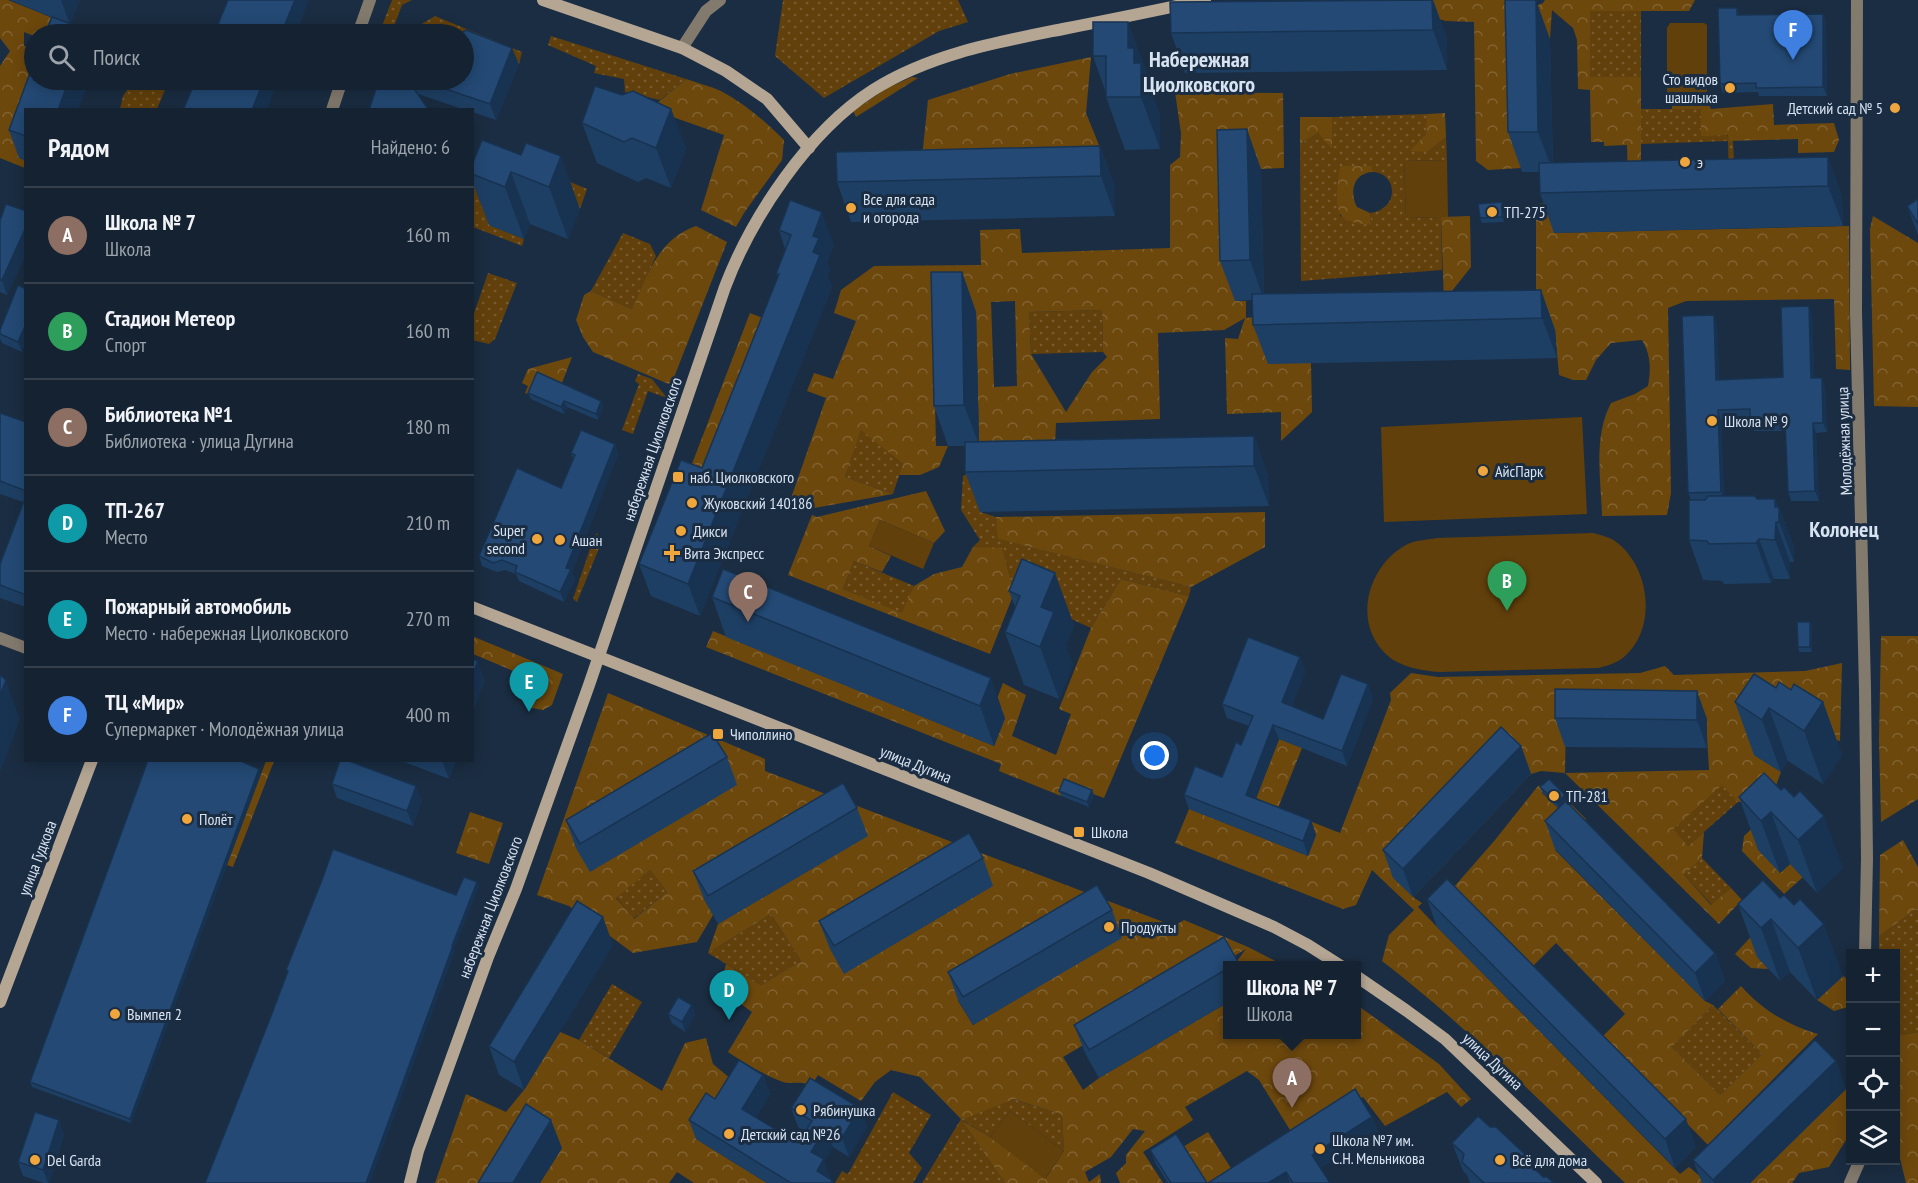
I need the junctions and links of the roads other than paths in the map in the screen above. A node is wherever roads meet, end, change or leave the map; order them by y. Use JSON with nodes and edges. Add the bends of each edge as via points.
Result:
{"nodes":[{"id":1,"x":370,"y":0,"type":"edge"},
{"id":2,"x":543,"y":0,"type":"edge"},
{"id":3,"x":720,"y":0,"type":"edge"},
{"id":4,"x":1205,"y":0,"type":"edge"},
{"id":5,"x":1857,"y":0,"type":"edge"},
{"id":6,"x":362,"y":24,"type":"edge"},
{"id":7,"x":682,"y":48,"type":"junction"},
{"id":8,"x":339,"y":90,"type":"edge"},
{"id":9,"x":333,"y":108,"type":"edge"},
{"id":10,"x":809,"y":148,"type":"junction"},
{"id":11,"x":474,"y":608,"type":"edge"},
{"id":12,"x":0,"y":638,"type":"edge"},
{"id":13,"x":24,"y":647,"type":"edge"},
{"id":14,"x":598,"y":657,"type":"junction"},
{"id":15,"x":91,"y":762,"type":"edge"},
{"id":16,"x":1865,"y":949,"type":"edge"},
{"id":17,"x":1333,"y":961,"type":"edge"},
{"id":18,"x":1361,"y":979,"type":"edge"},
{"id":19,"x":0,"y":1002,"type":"edge"},
{"id":20,"x":1858,"y":1165,"type":"edge"},
{"id":21,"x":410,"y":1183,"type":"edge"},
{"id":22,"x":1596,"y":1183,"type":"edge"},
{"id":23,"x":1850,"y":1183,"type":"edge"}],
"edges":[{"from":1,"to":6,"type":"street"},
{"from":2,"to":7,"type":"main road"},
{"from":3,"to":7,"type":"street","via":[[706,11]]},
{"from":4,"to":10,"type":"main road","name":"набережная Циолковского","via":[[998,42],[921,66],[854,103]]},
{"from":5,"to":16,"type":"street","name":"Молодёжная улица","via":[[1856,312],[1866,699]]},
{"from":7,"to":10,"type":"main road","via":[[767,99]]},
{"from":8,"to":9,"type":"street"},
{"from":10,"to":14,"type":"main road","name":"набережная Циолковского","via":[[773,194],[734,265]]},
{"from":11,"to":14,"type":"main road","name":"улица Дугина"},
{"from":12,"to":13,"type":"street"},
{"from":14,"to":17,"type":"main road","name":"улица Дугина","via":[[1149,873],[1274,927]]},
{"from":14,"to":21,"type":"main road","name":"набережная Циолковского","via":[[418,1151]]},
{"from":15,"to":19,"type":"main road","name":"улица Гудкова"},
{"from":18,"to":22,"type":"main road","name":"улица Дугина","via":[[1445,1040]]},
{"from":20,"to":23,"type":"street"}]}
